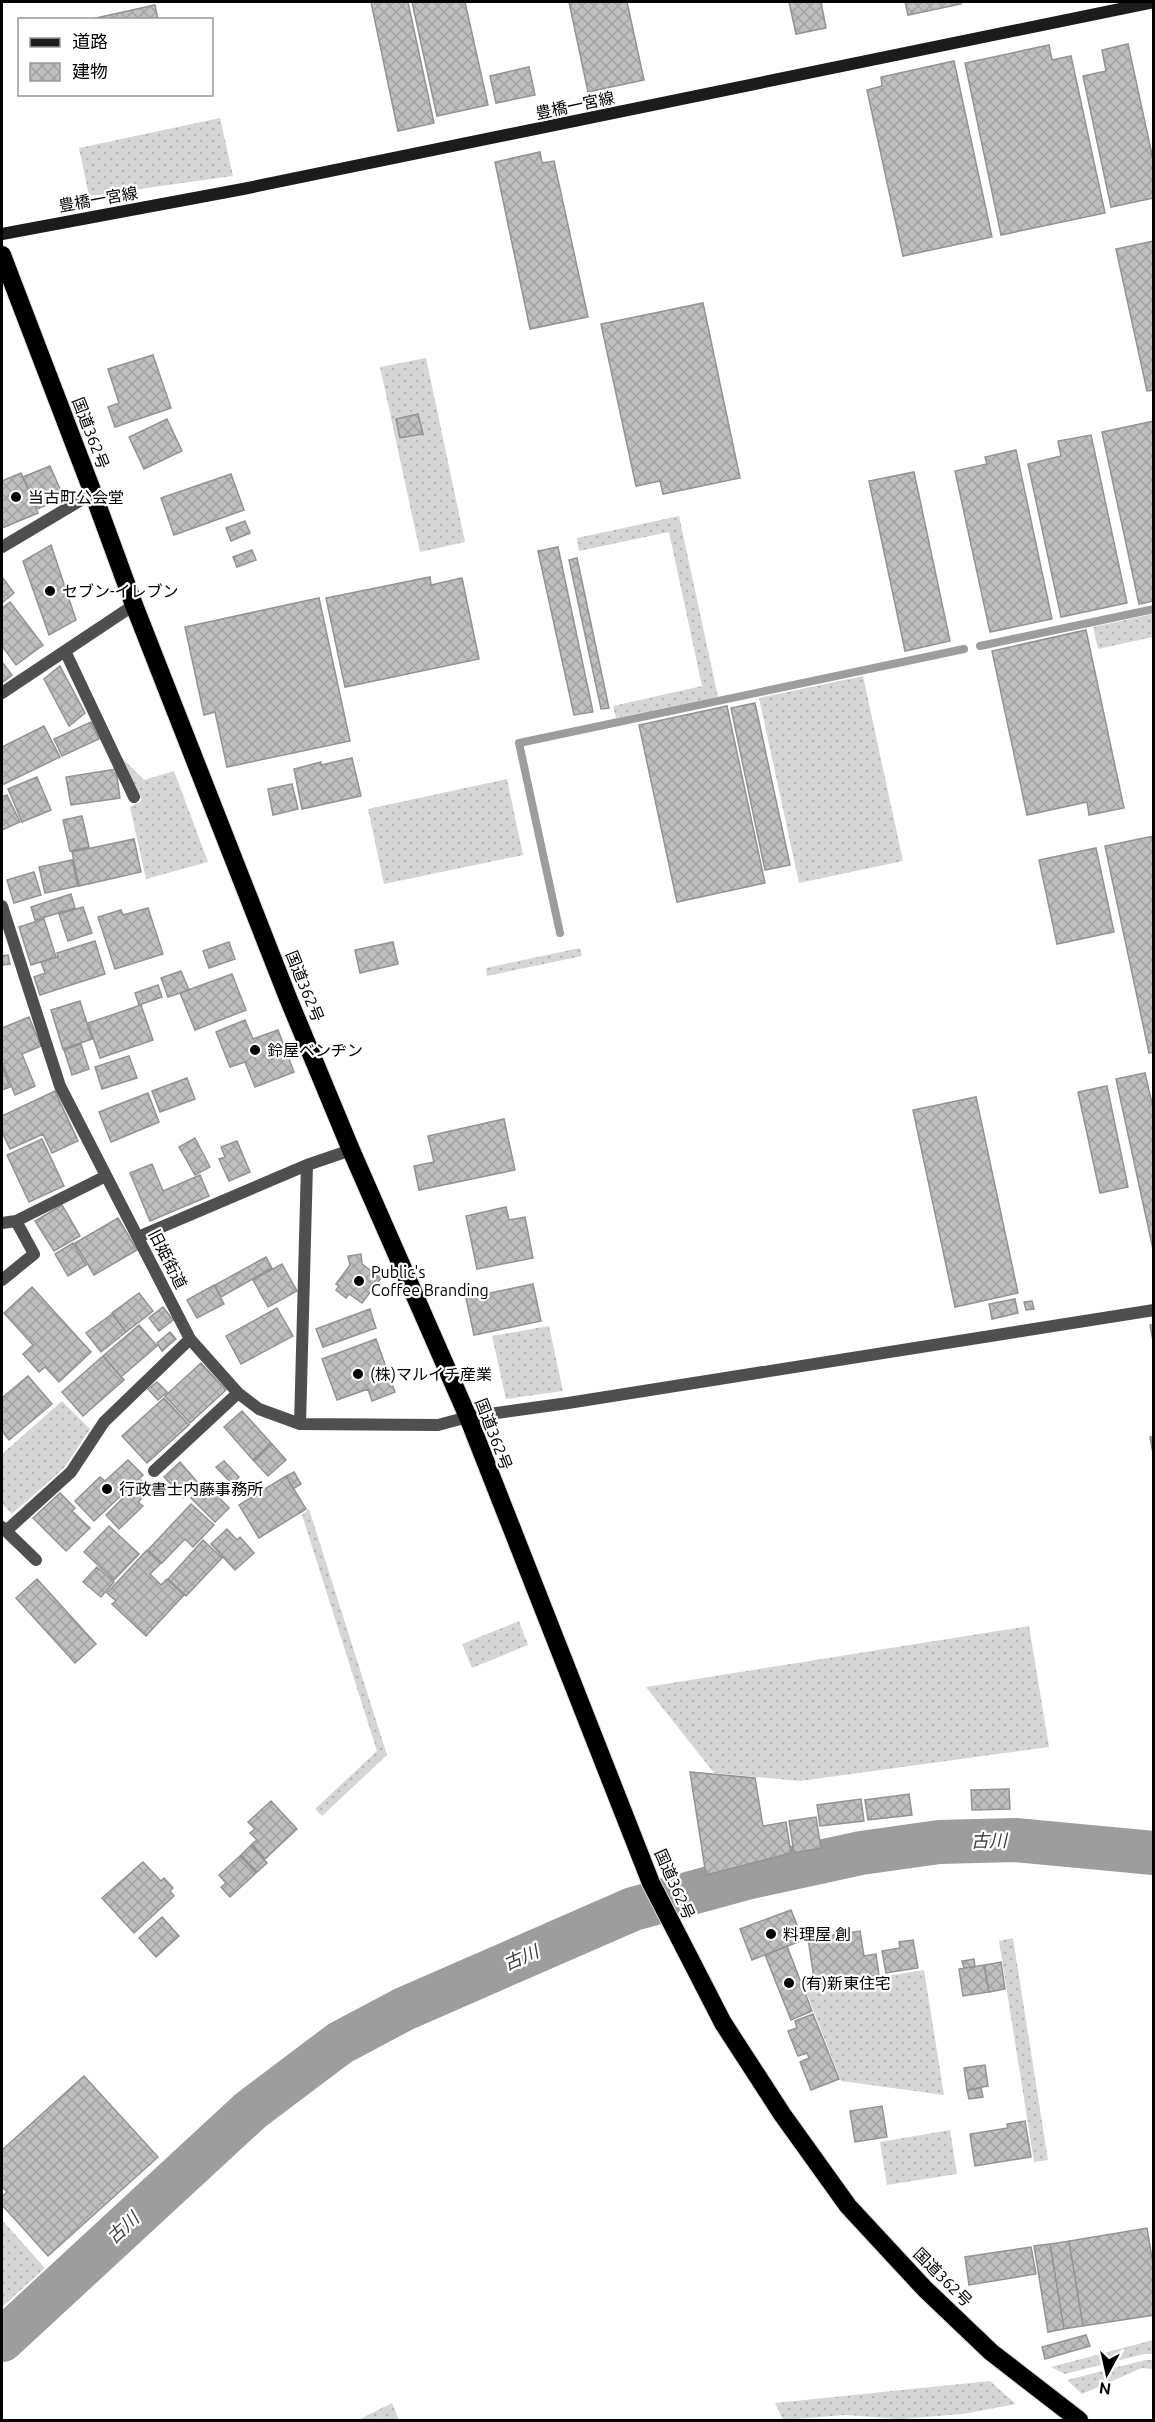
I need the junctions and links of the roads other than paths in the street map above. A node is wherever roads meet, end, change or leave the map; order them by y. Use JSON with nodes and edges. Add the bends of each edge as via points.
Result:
{"nodes":[{"id":1,"x":1154,"y":2,"type":"edge"},
{"id":2,"x":2,"y":234,"type":"edge"},
{"id":3,"x":2,"y":255,"type":"edge"},
{"id":4,"x":93,"y":493,"type":"junction"},
{"id":5,"x":2,"y":547,"type":"edge"},
{"id":6,"x":134,"y":605,"type":"junction"},
{"id":7,"x":65,"y":651,"type":"junction"},
{"id":8,"x":2,"y":693,"type":"edge"},
{"id":9,"x":134,"y":797,"type":"dead end"},
{"id":10,"x":2,"y":906,"type":"edge"},
{"id":11,"x":351,"y":1150,"type":"junction"},
{"id":12,"x":307,"y":1165,"type":"junction"},
{"id":13,"x":106,"y":1176,"type":"junction"},
{"id":14,"x":16,"y":1221,"type":"junction"},
{"id":15,"x":2,"y":1223,"type":"edge"},
{"id":16,"x":138,"y":1237,"type":"junction"},
{"id":17,"x":2,"y":1280,"type":"edge"},
{"id":18,"x":1154,"y":1310,"type":"edge"},
{"id":19,"x":190,"y":1339,"type":"junction"},
{"id":20,"x":238,"y":1393,"type":"junction"},
{"id":21,"x":468,"y":1417,"type":"junction"},
{"id":22,"x":300,"y":1424,"type":"junction"},
{"id":23,"x":154,"y":1471,"type":"dead end"},
{"id":24,"x":4,"y":1529,"type":"edge"},
{"id":25,"x":36,"y":1560,"type":"dead end"},
{"id":26,"x":1079,"y":2421,"type":"edge"}],
"edges":[{"from":1,"to":2,"type":"main road","name":"豊橋一宮線","via":[[243,189]]},
{"from":3,"to":4,"type":"highway","name":"国道362号"},
{"from":4,"to":5,"type":"street"},
{"from":4,"to":6,"type":"highway","name":"国道362号"},
{"from":6,"to":7,"type":"street"},
{"from":6,"to":11,"type":"highway","name":"国道362号"},
{"from":7,"to":8,"type":"street"},
{"from":7,"to":9,"type":"street"},
{"from":10,"to":13,"type":"street","name":"旧姫街道","via":[[60,1086]]},
{"from":11,"to":12,"type":"street"},
{"from":11,"to":21,"type":"highway","name":"国道362号"},
{"from":12,"to":16,"type":"street"},
{"from":12,"to":22,"type":"street"},
{"from":13,"to":14,"type":"street"},
{"from":13,"to":16,"type":"street","name":"旧姫街道"},
{"from":14,"to":15,"type":"street"},
{"from":14,"to":17,"type":"street","via":[[34,1254]]},
{"from":16,"to":19,"type":"street","name":"旧姫街道"},
{"from":18,"to":21,"type":"street","name":"旧姫街道"},
{"from":19,"to":20,"type":"street","name":"旧姫街道"},
{"from":19,"to":24,"type":"street","via":[[104,1422],[71,1472]]},
{"from":20,"to":22,"type":"street","name":"旧姫街道","via":[[259,1409]]},
{"from":20,"to":23,"type":"street"},
{"from":21,"to":22,"type":"street","name":"旧姫街道","via":[[438,1425]]},
{"from":21,"to":26,"type":"highway","name":"国道362号","via":[[651,1883],[723,2023],[848,2206],[925,2289],[991,2352]]},
{"from":24,"to":25,"type":"street"}]}
